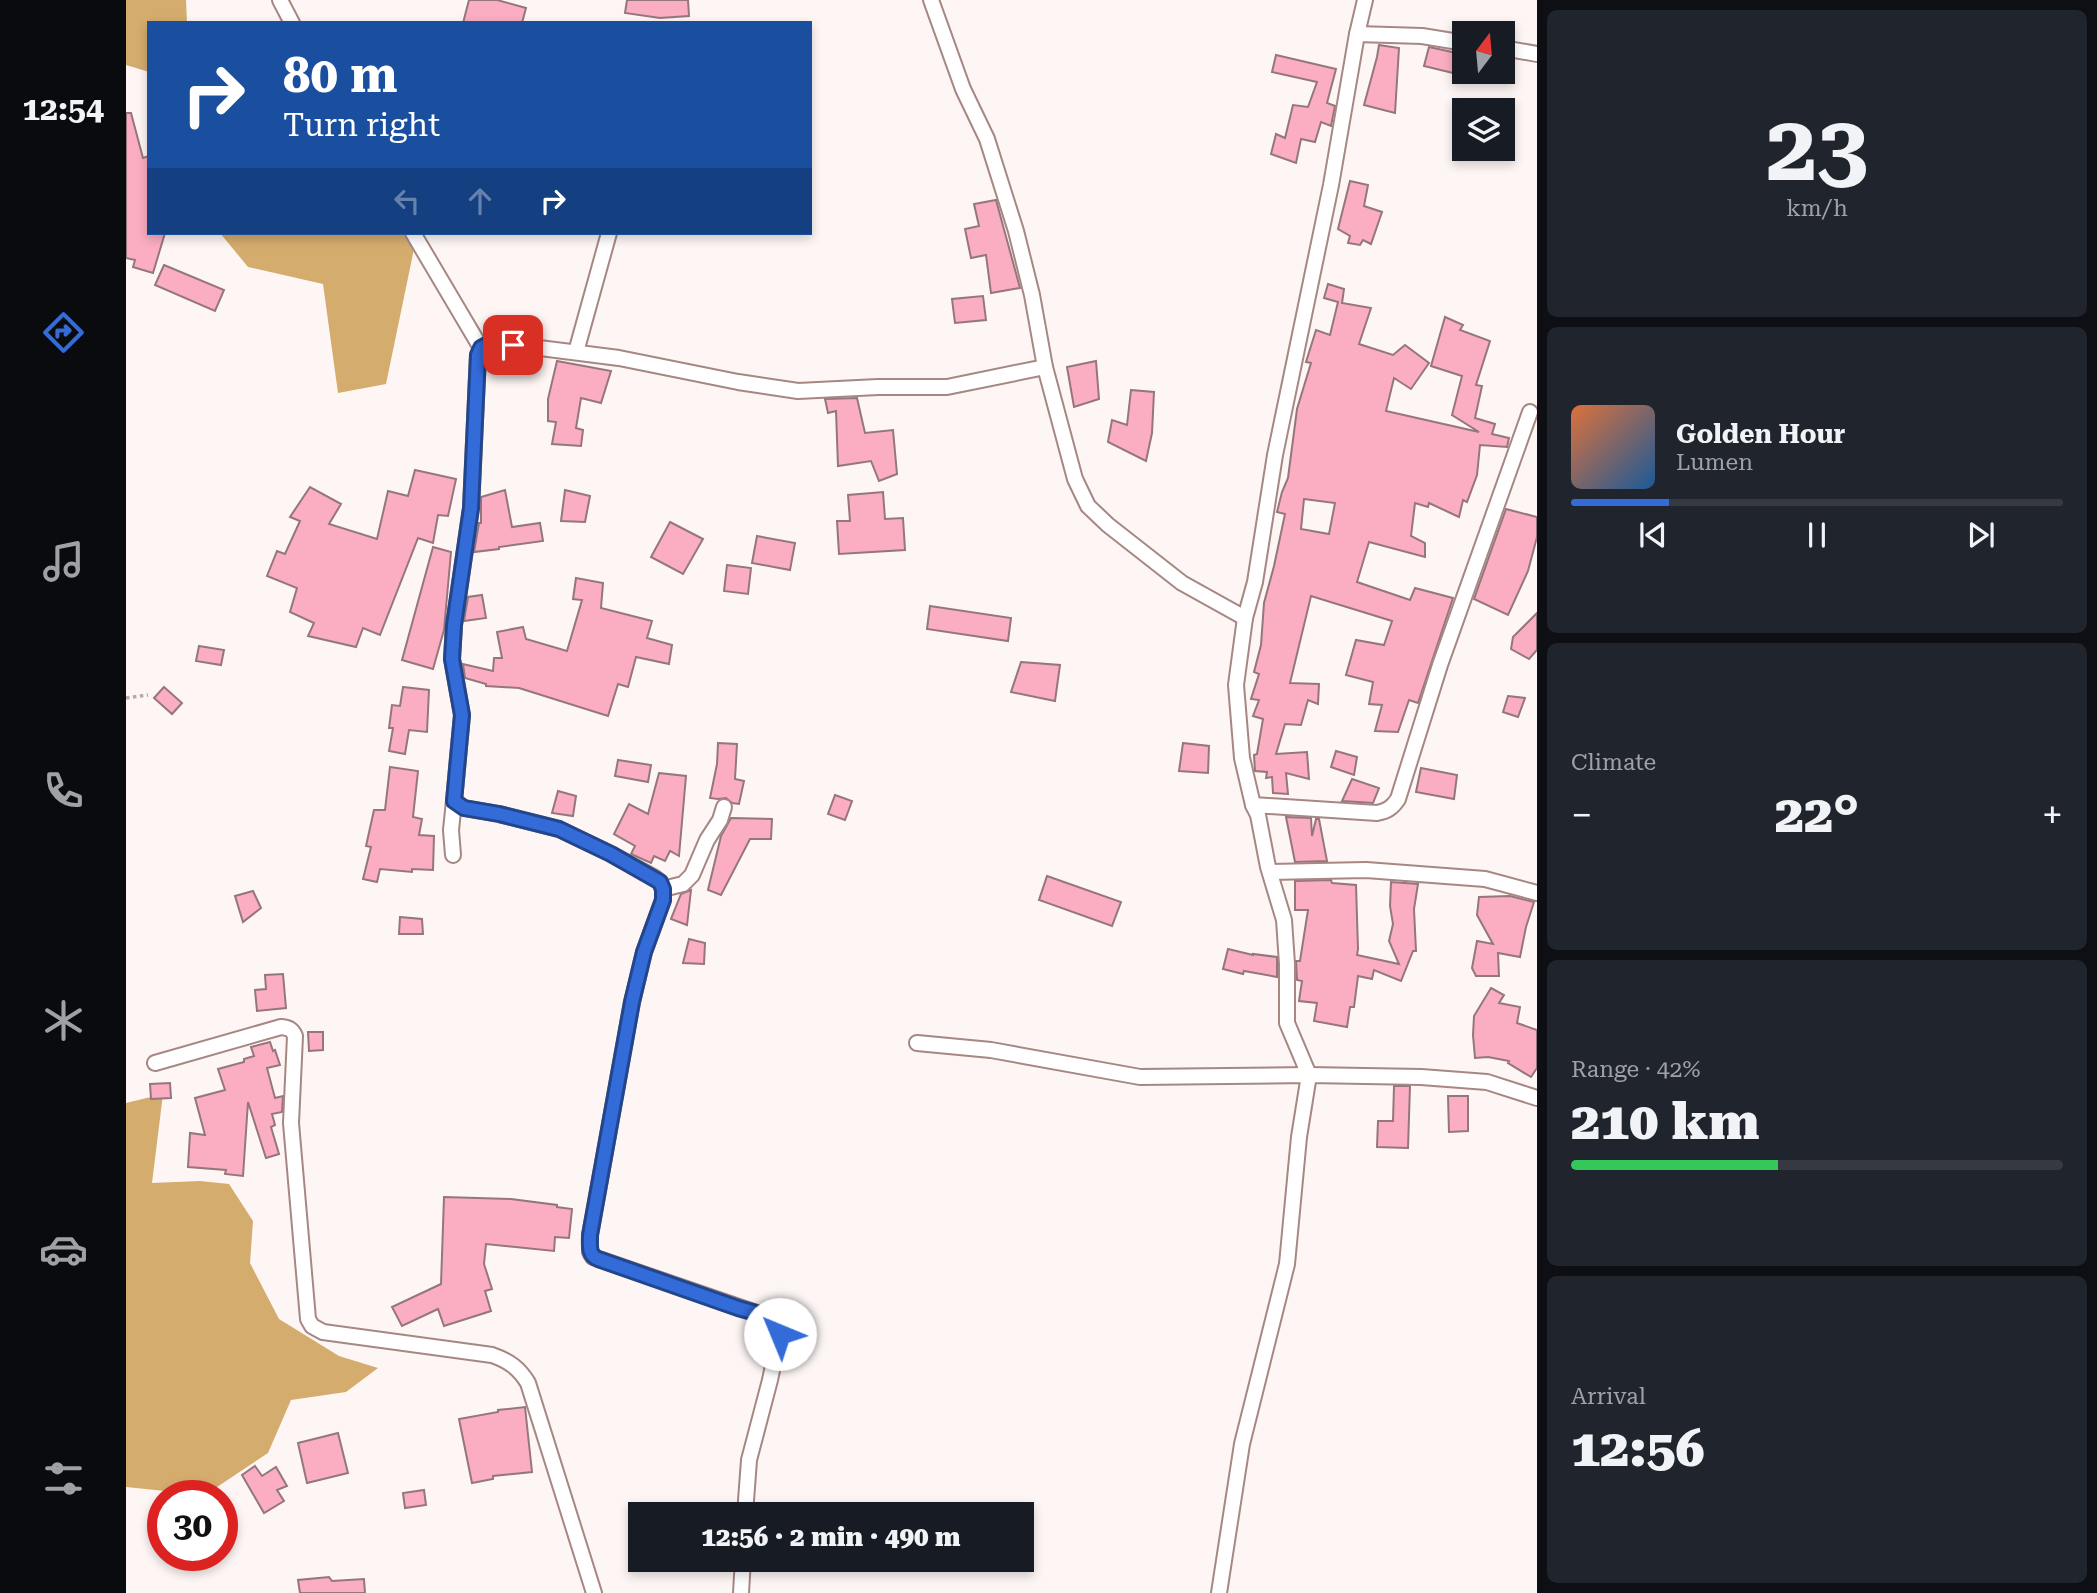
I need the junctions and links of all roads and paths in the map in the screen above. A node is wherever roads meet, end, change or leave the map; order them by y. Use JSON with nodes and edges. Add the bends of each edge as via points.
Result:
{"nodes":[{"id":1,"x":280,"y":0,"type":"edge"},
{"id":2,"x":931,"y":0,"type":"edge"},
{"id":3,"x":1365,"y":0,"type":"edge"},
{"id":4,"x":291,"y":21,"type":"edge"},
{"id":5,"x":1357,"y":34,"type":"junction"},
{"id":6,"x":1452,"y":41,"type":"edge"},
{"id":7,"x":1516,"y":50,"type":"edge"},
{"id":8,"x":1537,"y":54,"type":"edge"},
{"id":9,"x":414,"y":235,"type":"edge"},
{"id":10,"x":608,"y":235,"type":"edge"},
{"id":11,"x":481,"y":348,"type":"junction"},
{"id":12,"x":576,"y":352,"type":"junction"},
{"id":13,"x":1045,"y":367,"type":"junction"},
{"id":14,"x":1530,"y":412,"type":"dead end"},
{"id":15,"x":1245,"y":618,"type":"junction"},
{"id":16,"x":148,"y":695,"type":"dead end"},
{"id":17,"x":126,"y":698,"type":"edge"},
{"id":18,"x":454,"y":801,"type":"junction"},
{"id":19,"x":1253,"y":805,"type":"junction"},
{"id":20,"x":724,"y":807,"type":"dead end"},
{"id":21,"x":453,"y":855,"type":"dead end"},
{"id":22,"x":1270,"y":873,"type":"junction"},
{"id":23,"x":663,"y":889,"type":"junction"},
{"id":24,"x":1537,"y":893,"type":"edge"},
{"id":25,"x":917,"y":1043,"type":"dead end"},
{"id":26,"x":155,"y":1063,"type":"dead end"},
{"id":27,"x":1309,"y":1075,"type":"junction"},
{"id":28,"x":1537,"y":1098,"type":"edge"},
{"id":29,"x":746,"y":1502,"type":"edge"},
{"id":30,"x":742,"y":1572,"type":"edge"},
{"id":31,"x":594,"y":1593,"type":"edge"},
{"id":32,"x":741,"y":1593,"type":"edge"},
{"id":33,"x":1219,"y":1593,"type":"edge"}],
"edges":[{"from":1,"to":4,"type":"street"},
{"from":2,"to":13,"type":"street","via":[[963,89],[987,139],[1016,231]]},
{"from":3,"to":5,"type":"street"},
{"from":5,"to":6,"type":"street"},
{"from":5,"to":15,"type":"street"},
{"from":7,"to":8,"type":"street"},
{"from":9,"to":11,"type":"street"},
{"from":10,"to":12,"type":"street"},
{"from":11,"to":12,"type":"street","via":[[492,342]]},
{"from":11,"to":18,"type":"street","via":[[471,508],[454,625],[452,659],[462,715]]},
{"from":12,"to":13,"type":"street","via":[[798,391],[947,387]]},
{"from":13,"to":15,"type":"street","via":[[1075,479],[1088,506],[1182,583]]},
{"from":14,"to":19,"type":"street","via":[[1393,807],[1377,813]]},
{"from":15,"to":19,"type":"street","via":[[1236,685],[1242,758]]},
{"from":16,"to":17,"type":"path"},
{"from":18,"to":21,"type":"street"},
{"from":18,"to":23,"type":"street","via":[[464,808],[559,829],[655,878]]},
{"from":19,"to":22,"type":"street"},
{"from":20,"to":23,"type":"street","via":[[692,876],[683,884]]},
{"from":22,"to":24,"type":"street","via":[[1366,870],[1474,878]]},
{"from":22,"to":27,"type":"street","via":[[1284,920],[1287,1023]]},
{"from":23,"to":29,"type":"street","via":[[632,1002],[590,1248],[598,1259],[780,1321],[749,1460]]},
{"from":25,"to":27,"type":"street","via":[[991,1050],[1140,1077]]},
{"from":26,"to":31,"type":"street","via":[[281,1027],[292,1031],[291,1123],[312,1326],[323,1332],[492,1355],[520,1370]]},
{"from":27,"to":28,"type":"street","via":[[1476,1080]]},
{"from":27,"to":33,"type":"street","via":[[1287,1264],[1242,1444]]},
{"from":30,"to":32,"type":"street"}]}
